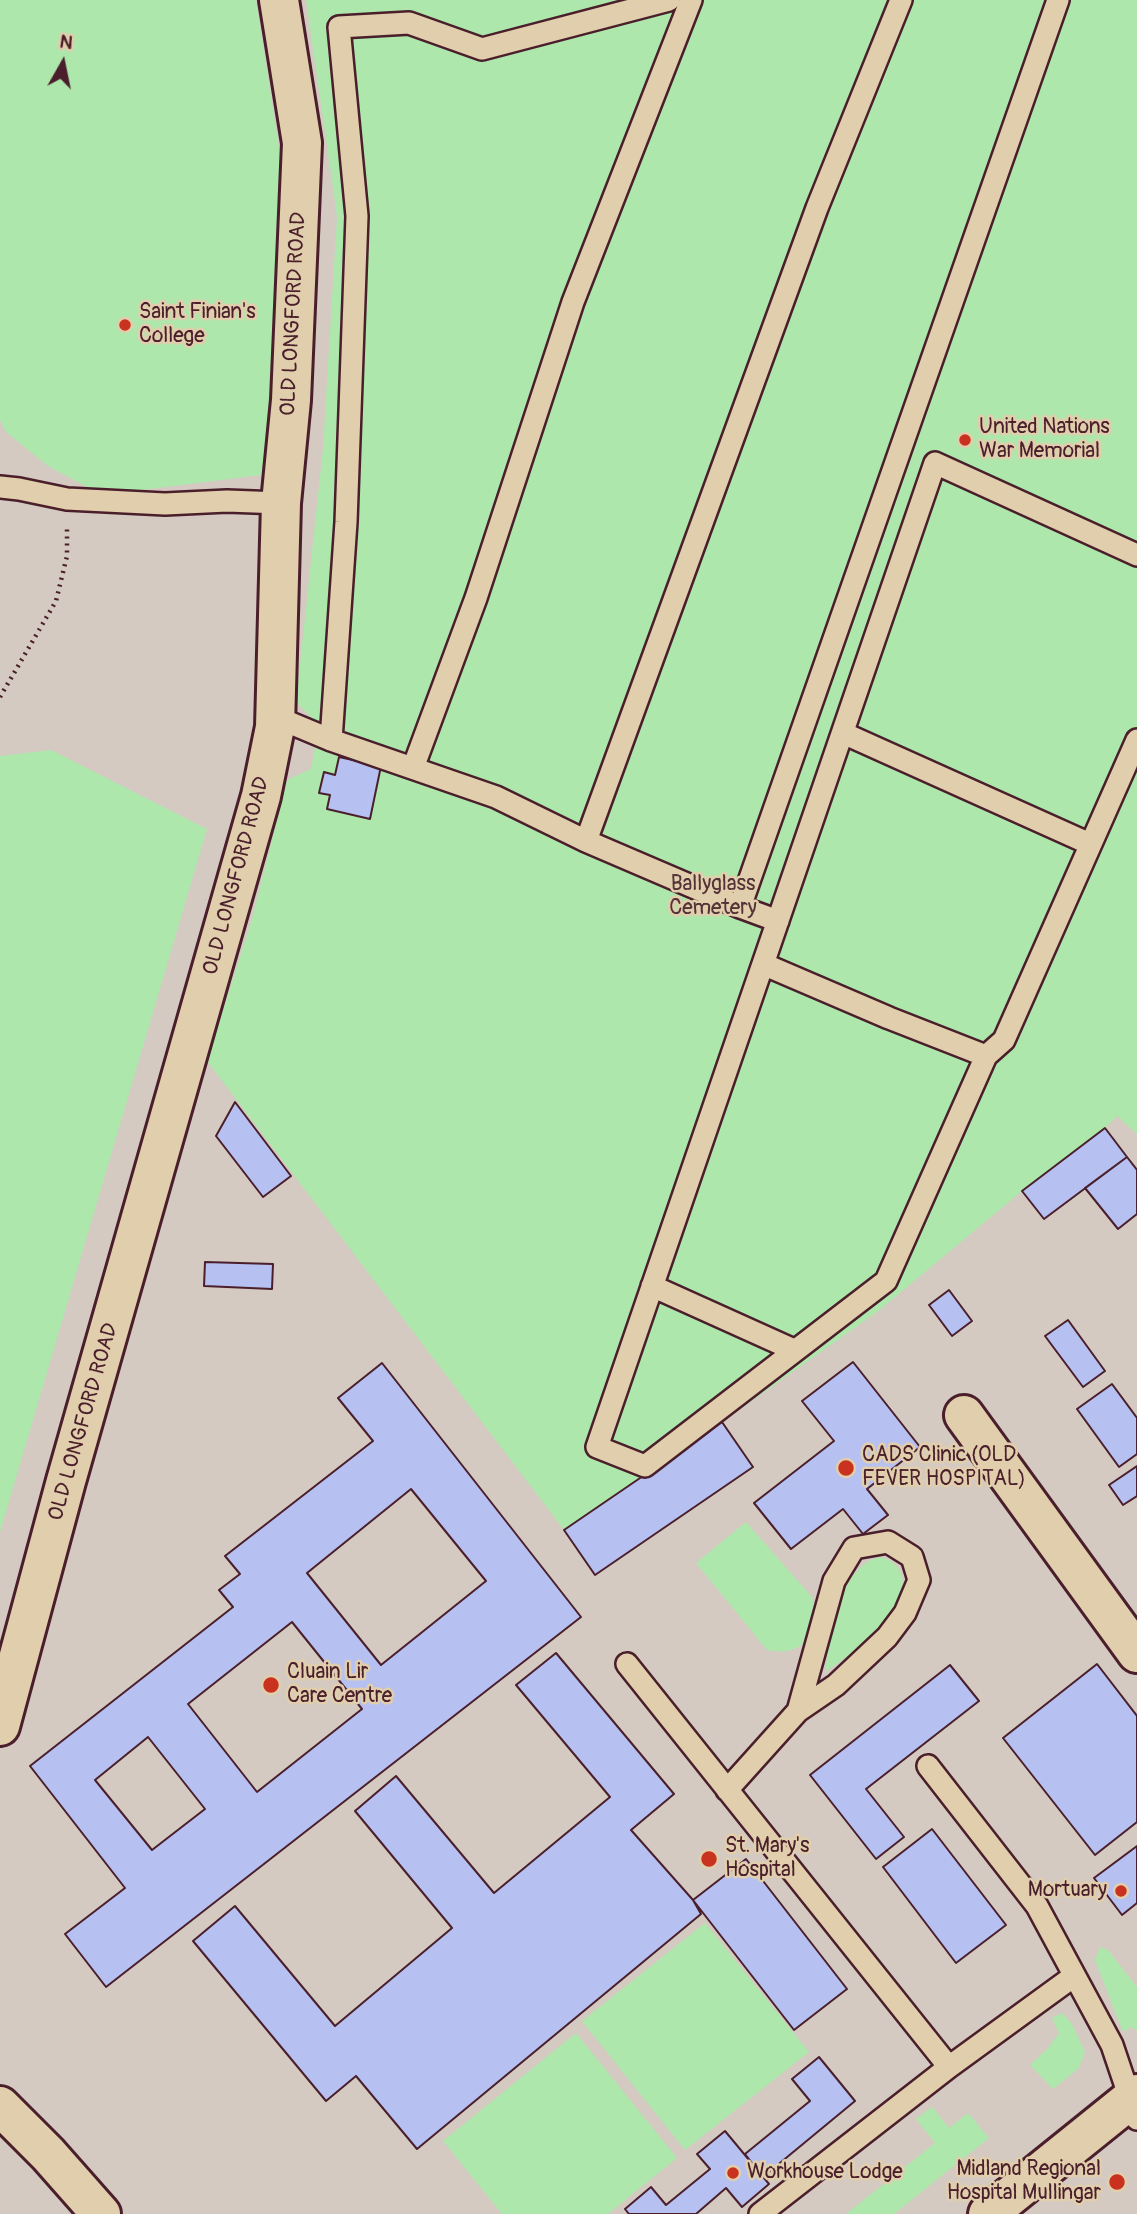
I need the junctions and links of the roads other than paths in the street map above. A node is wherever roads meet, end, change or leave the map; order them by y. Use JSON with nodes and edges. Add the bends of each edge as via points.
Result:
{"nodes":[{"id":1,"x":279,"y":0,"type":"edge"},
{"id":2,"x":669,"y":0,"type":"edge"},
{"id":3,"x":691,"y":0,"type":"edge"},
{"id":4,"x":901,"y":0,"type":"edge"},
{"id":5,"x":1058,"y":0,"type":"edge"},
{"id":6,"x":0,"y":487,"type":"edge"},
{"id":7,"x":281,"y":503,"type":"junction"},
{"id":8,"x":1137,"y":555,"type":"edge"},
{"id":9,"x":276,"y":717,"type":"junction"},
{"id":10,"x":843,"y":733,"type":"junction"},
{"id":11,"x":331,"y":740,"type":"junction"},
{"id":12,"x":1137,"y":740,"type":"edge"},
{"id":13,"x":413,"y":768,"type":"junction"},
{"id":14,"x":586,"y":841,"type":"junction"},
{"id":15,"x":1090,"y":844,"type":"junction"},
{"id":16,"x":740,"y":907,"type":"junction"},
{"id":17,"x":778,"y":921,"type":"junction"},
{"id":18,"x":763,"y":964,"type":"junction"},
{"id":19,"x":986,"y":1056,"type":"junction"},
{"id":20,"x":653,"y":1286,"type":"junction"},
{"id":21,"x":794,"y":1350,"type":"junction"},
{"id":22,"x":964,"y":1415,"type":"dead end"},
{"id":23,"x":1137,"y":1653,"type":"edge"},
{"id":24,"x":627,"y":1664,"type":"dead end"},
{"id":25,"x":797,"y":1711,"type":"junction"},
{"id":26,"x":0,"y":1727,"type":"edge"},
{"id":27,"x":928,"y":1766,"type":"dead end"},
{"id":28,"x":727,"y":1790,"type":"junction"},
{"id":29,"x":1074,"y":1976,"type":"junction"},
{"id":30,"x":949,"y":2067,"type":"junction"},
{"id":31,"x":0,"y":2074,"type":"edge"},
{"id":32,"x":0,"y":2106,"type":"edge"},
{"id":33,"x":1135,"y":2109,"type":"edge"},
{"id":34,"x":48,"y":2154,"type":"junction"},
{"id":35,"x":101,"y":2214,"type":"edge"},
{"id":36,"x":760,"y":2214,"type":"edge"},
{"id":37,"x":988,"y":2214,"type":"edge"},
{"id":38,"x":1023,"y":2214,"type":"edge"}],
"edges":[{"from":1,"to":7,"type":"street","name":"OLD LONGFORD ROAD","via":[[302,143],[291,400]]},
{"from":2,"to":11,"type":"lane","via":[[482,49],[409,23],[339,27],[357,216],[346,523]]},
{"from":3,"to":13,"type":"lane","via":[[573,302],[476,598]]},
{"from":4,"to":14,"type":"lane","via":[[803,246]]},
{"from":5,"to":16,"type":"lane"},
{"from":6,"to":7,"type":"lane","via":[[67,499]]},
{"from":7,"to":9,"type":"street","name":"OLD LONGFORD ROAD"},
{"from":8,"to":10,"type":"lane","via":[[935,463]]},
{"from":9,"to":11,"type":"lane"},
{"from":9,"to":26,"type":"street","name":"OLD LONGFORD ROAD","via":[[261,796]]},
{"from":10,"to":15,"type":"lane"},
{"from":10,"to":17,"type":"lane"},
{"from":11,"to":13,"type":"lane"},
{"from":12,"to":15,"type":"lane"},
{"from":13,"to":14,"type":"lane","via":[[496,797]]},
{"from":14,"to":16,"type":"lane"},
{"from":15,"to":19,"type":"lane","via":[[1004,1040]]},
{"from":16,"to":17,"type":"lane"},
{"from":17,"to":18,"type":"lane"},
{"from":18,"to":19,"type":"lane"},
{"from":18,"to":20,"type":"lane"},
{"from":19,"to":21,"type":"lane","via":[[886,1282]]},
{"from":20,"to":21,"type":"lane"},
{"from":20,"to":21,"type":"lane","via":[[597,1447],[645,1466]]},
{"from":22,"to":23,"type":"street"},
{"from":24,"to":28,"type":"lane"},
{"from":25,"to":25,"type":"lane","via":[[834,1581],[854,1548],[888,1542],[912,1557],[919,1580],[905,1613],[887,1637],[836,1685]]},
{"from":25,"to":28,"type":"lane"},
{"from":27,"to":29,"type":"lane","via":[[1037,1906]]},
{"from":28,"to":30,"type":"lane"},
{"from":29,"to":30,"type":"lane"},
{"from":29,"to":33,"type":"lane","via":[[1112,2045]]},
{"from":30,"to":36,"type":"lane"},
{"from":31,"to":34,"type":"street"},
{"from":32,"to":34,"type":"street"},
{"from":33,"to":37,"type":"street"},
{"from":33,"to":38,"type":"street"},
{"from":34,"to":35,"type":"street"}]}
